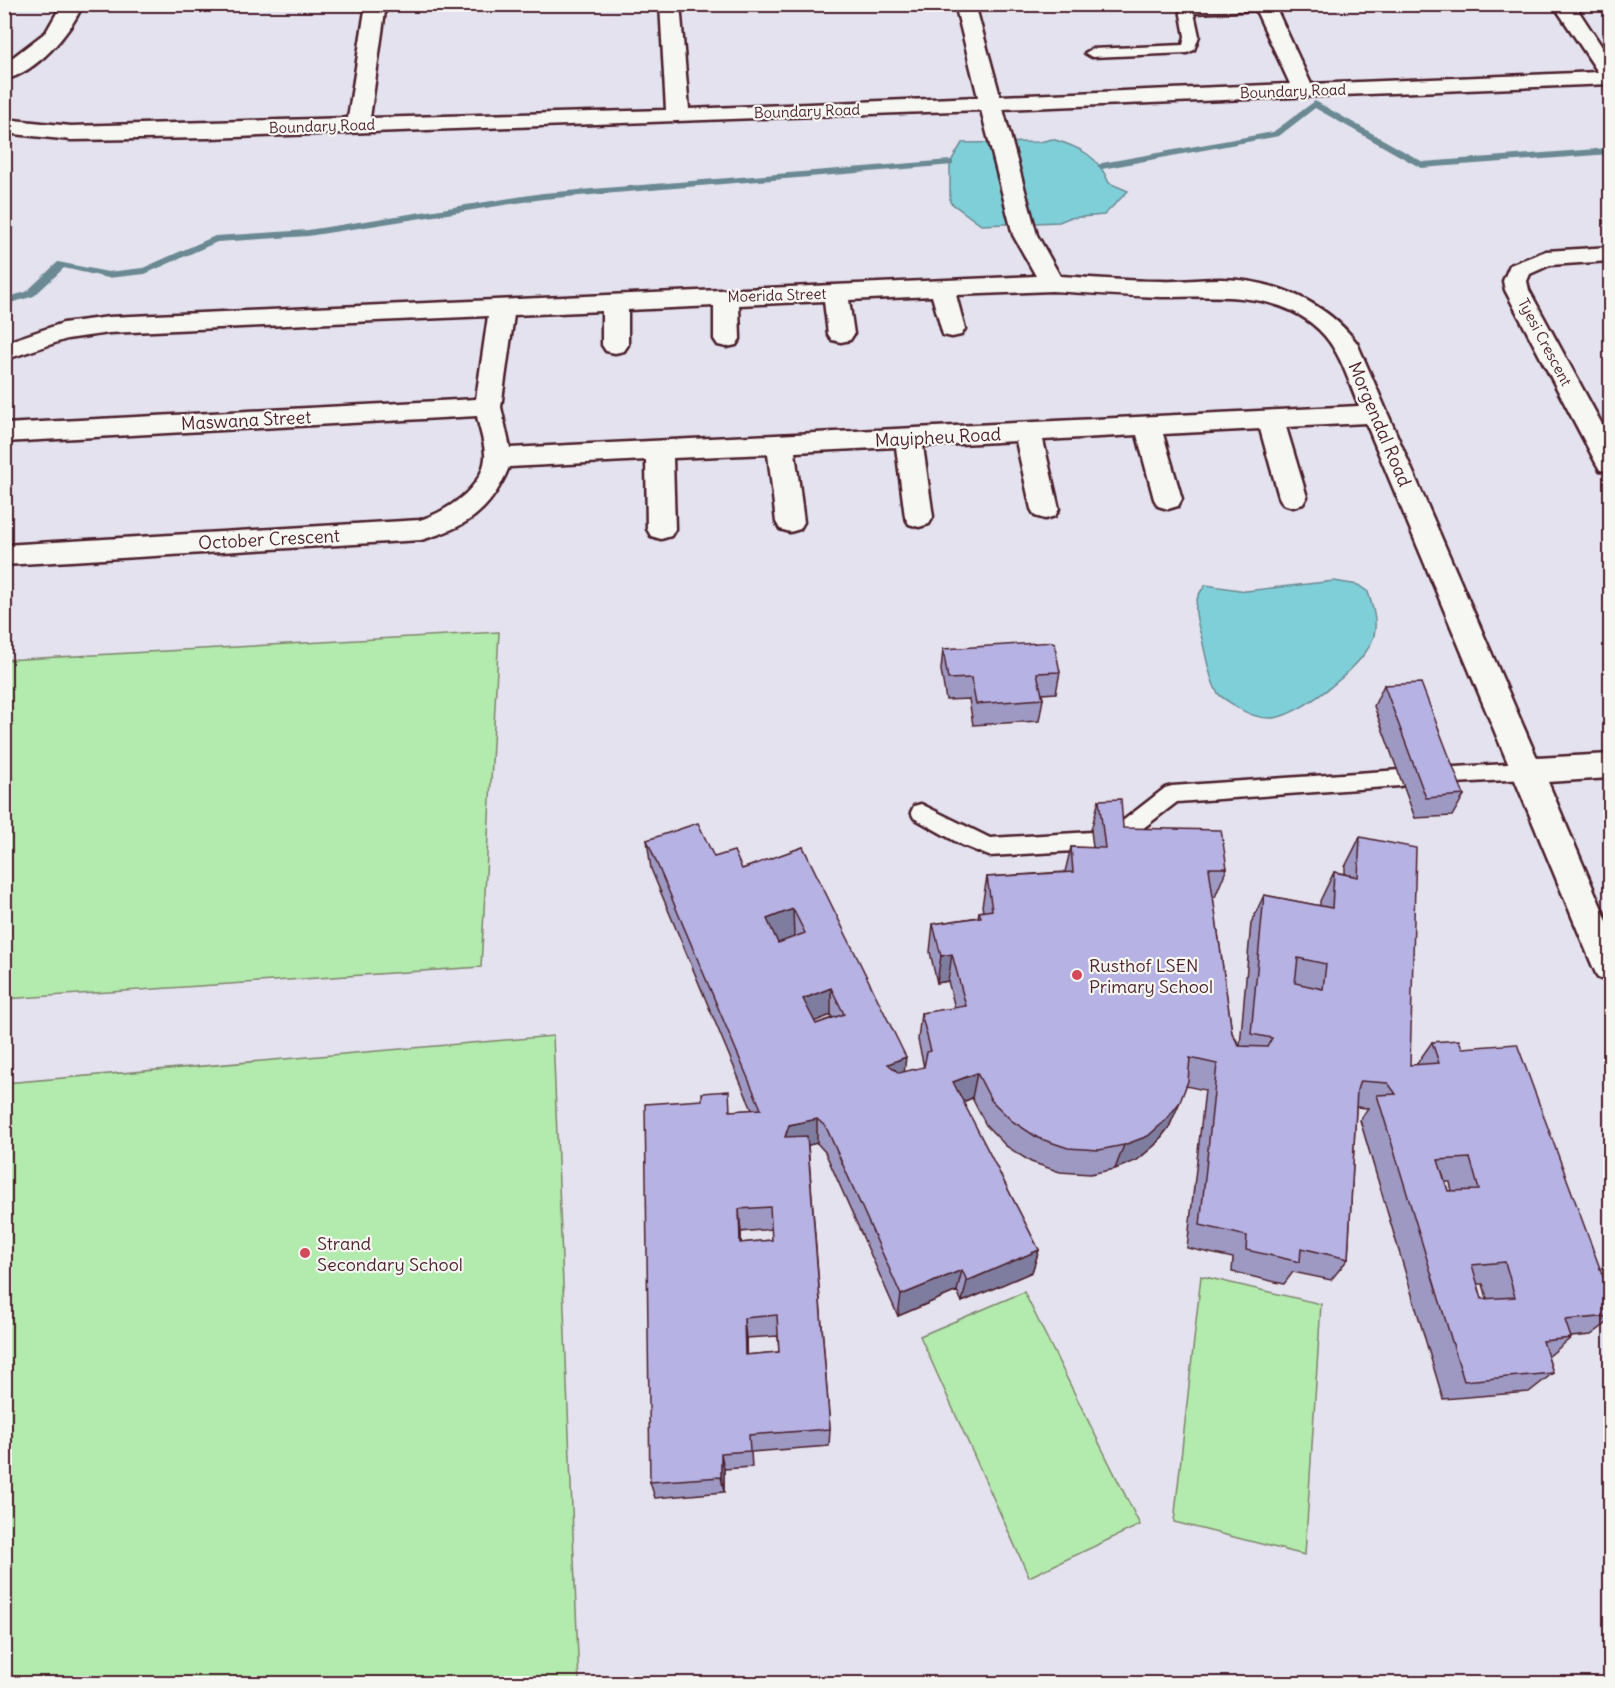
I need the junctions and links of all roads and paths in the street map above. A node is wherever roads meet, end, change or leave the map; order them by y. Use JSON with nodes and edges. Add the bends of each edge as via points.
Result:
{"nodes":[{"id":1,"x":72,"y":4,"type":"edge"},
{"id":2,"x":376,"y":4,"type":"edge"},
{"id":3,"x":670,"y":4,"type":"edge"},
{"id":4,"x":965,"y":4,"type":"edge"},
{"id":5,"x":1563,"y":4,"type":"edge"},
{"id":6,"x":1263,"y":5,"type":"edge"},
{"id":7,"x":1186,"y":7,"type":"edge"},
{"id":8,"x":1092,"y":53,"type":"dead end"},
{"id":9,"x":4,"y":74,"type":"edge"},
{"id":10,"x":1611,"y":76,"type":"edge"},
{"id":11,"x":1303,"y":90,"type":"junction"},
{"id":12,"x":990,"y":104,"type":"junction"},
{"id":13,"x":678,"y":116,"type":"junction"},
{"id":14,"x":358,"y":124,"type":"junction"},
{"id":15,"x":4,"y":126,"type":"edge"},
{"id":16,"x":1611,"y":254,"type":"edge"},
{"id":17,"x":1052,"y":283,"type":"junction"},
{"id":18,"x":942,"y":288,"type":"junction"},
{"id":19,"x":836,"y":293,"type":"junction"},
{"id":20,"x":726,"y":297,"type":"junction"},
{"id":21,"x":615,"y":303,"type":"junction"},
{"id":22,"x":502,"y":306,"type":"junction"},
{"id":23,"x":952,"y":329,"type":"dead end"},
{"id":24,"x":841,"y":334,"type":"dead end"},
{"id":25,"x":727,"y":339,"type":"dead end"},
{"id":26,"x":615,"y":345,"type":"dead end"},
{"id":27,"x":4,"y":352,"type":"edge"},
{"id":28,"x":488,"y":407,"type":"junction"},
{"id":29,"x":1376,"y":414,"type":"junction"},
{"id":30,"x":1271,"y":421,"type":"junction"},
{"id":31,"x":1149,"y":427,"type":"junction"},
{"id":32,"x":4,"y":433,"type":"edge"},
{"id":33,"x":1028,"y":433,"type":"junction"},
{"id":34,"x":909,"y":439,"type":"junction"},
{"id":35,"x":781,"y":445,"type":"junction"},
{"id":36,"x":659,"y":451,"type":"junction"},
{"id":37,"x":499,"y":458,"type":"junction"},
{"id":38,"x":1611,"y":463,"type":"edge"},
{"id":39,"x":1293,"y":497,"type":"dead end"},
{"id":40,"x":1168,"y":500,"type":"dead end"},
{"id":41,"x":1045,"y":509,"type":"dead end"},
{"id":42,"x":919,"y":517,"type":"dead end"},
{"id":43,"x":790,"y":522,"type":"dead end"},
{"id":44,"x":661,"y":530,"type":"dead end"},
{"id":45,"x":4,"y":555,"type":"edge"},
{"id":46,"x":1611,"y":766,"type":"edge"},
{"id":47,"x":1525,"y":771,"type":"junction"},
{"id":48,"x":1437,"y":776,"type":"edge"},
{"id":49,"x":1400,"y":778,"type":"dead end"},
{"id":50,"x":921,"y":812,"type":"dead end"},
{"id":51,"x":1611,"y":967,"type":"edge"}],
"edges":[{"from":1,"to":9,"type":"street","via":[[56,36]]},
{"from":2,"to":14,"type":"street"},
{"from":3,"to":13,"type":"street"},
{"from":4,"to":12,"type":"street"},
{"from":5,"to":10,"type":"street"},
{"from":6,"to":7,"type":"lane"},
{"from":6,"to":11,"type":"street"},
{"from":7,"to":8,"type":"lane","via":[[1192,36],[1189,47]]},
{"from":10,"to":11,"type":"street","name":"Boundary Road"},
{"from":11,"to":12,"type":"street","name":"Boundary Road"},
{"from":12,"to":13,"type":"street","name":"Boundary Road"},
{"from":12,"to":17,"type":"street","via":[[1023,228]]},
{"from":13,"to":14,"type":"street","name":"Boundary Road"},
{"from":14,"to":15,"type":"street","name":"Boundary Road","via":[[71,134]]},
{"from":16,"to":38,"type":"street","name":"Tyesi Crescent","via":[[1546,258],[1519,270],[1515,280]]},
{"from":17,"to":18,"type":"street","name":"Moerida Street"},
{"from":17,"to":29,"type":"street","name":"Morgendal Road","via":[[1162,289],[1223,287],[1292,302],[1333,329],[1348,349]]},
{"from":18,"to":19,"type":"street","name":"Moerida Street"},
{"from":18,"to":23,"type":"street"},
{"from":19,"to":20,"type":"street","name":"Moerida Street"},
{"from":19,"to":24,"type":"street"},
{"from":20,"to":21,"type":"street","name":"Moerida Street"},
{"from":20,"to":25,"type":"street"},
{"from":21,"to":22,"type":"street","name":"Moerida Street"},
{"from":21,"to":26,"type":"street"},
{"from":22,"to":27,"type":"street","via":[[109,325],[63,331]]},
{"from":22,"to":28,"type":"street"},
{"from":28,"to":32,"type":"street","name":"Maswana Street"},
{"from":28,"to":37,"type":"street"},
{"from":29,"to":30,"type":"street","name":"Mayipheu Road"},
{"from":29,"to":47,"type":"street","name":"Morgendal Road"},
{"from":30,"to":31,"type":"street","name":"Mayipheu Road"},
{"from":30,"to":39,"type":"street"},
{"from":31,"to":33,"type":"street","name":"Mayipheu Road"},
{"from":31,"to":40,"type":"street"},
{"from":33,"to":34,"type":"street","name":"Mayipheu Road"},
{"from":33,"to":41,"type":"street"},
{"from":34,"to":35,"type":"street","name":"Mayipheu Road"},
{"from":34,"to":42,"type":"street"},
{"from":35,"to":36,"type":"street","name":"Mayipheu Road"},
{"from":35,"to":43,"type":"street"},
{"from":36,"to":37,"type":"street","name":"Mayipheu Road"},
{"from":36,"to":44,"type":"street"},
{"from":37,"to":45,"type":"street","name":"October Crescent","via":[[481,497],[442,524],[421,530]]},
{"from":46,"to":47,"type":"street"},
{"from":47,"to":48,"type":"lane"},
{"from":47,"to":51,"type":"street","name":"Morgendal Road"},
{"from":49,"to":50,"type":"lane","via":[[1172,794],[1103,840],[989,847]]}]}
